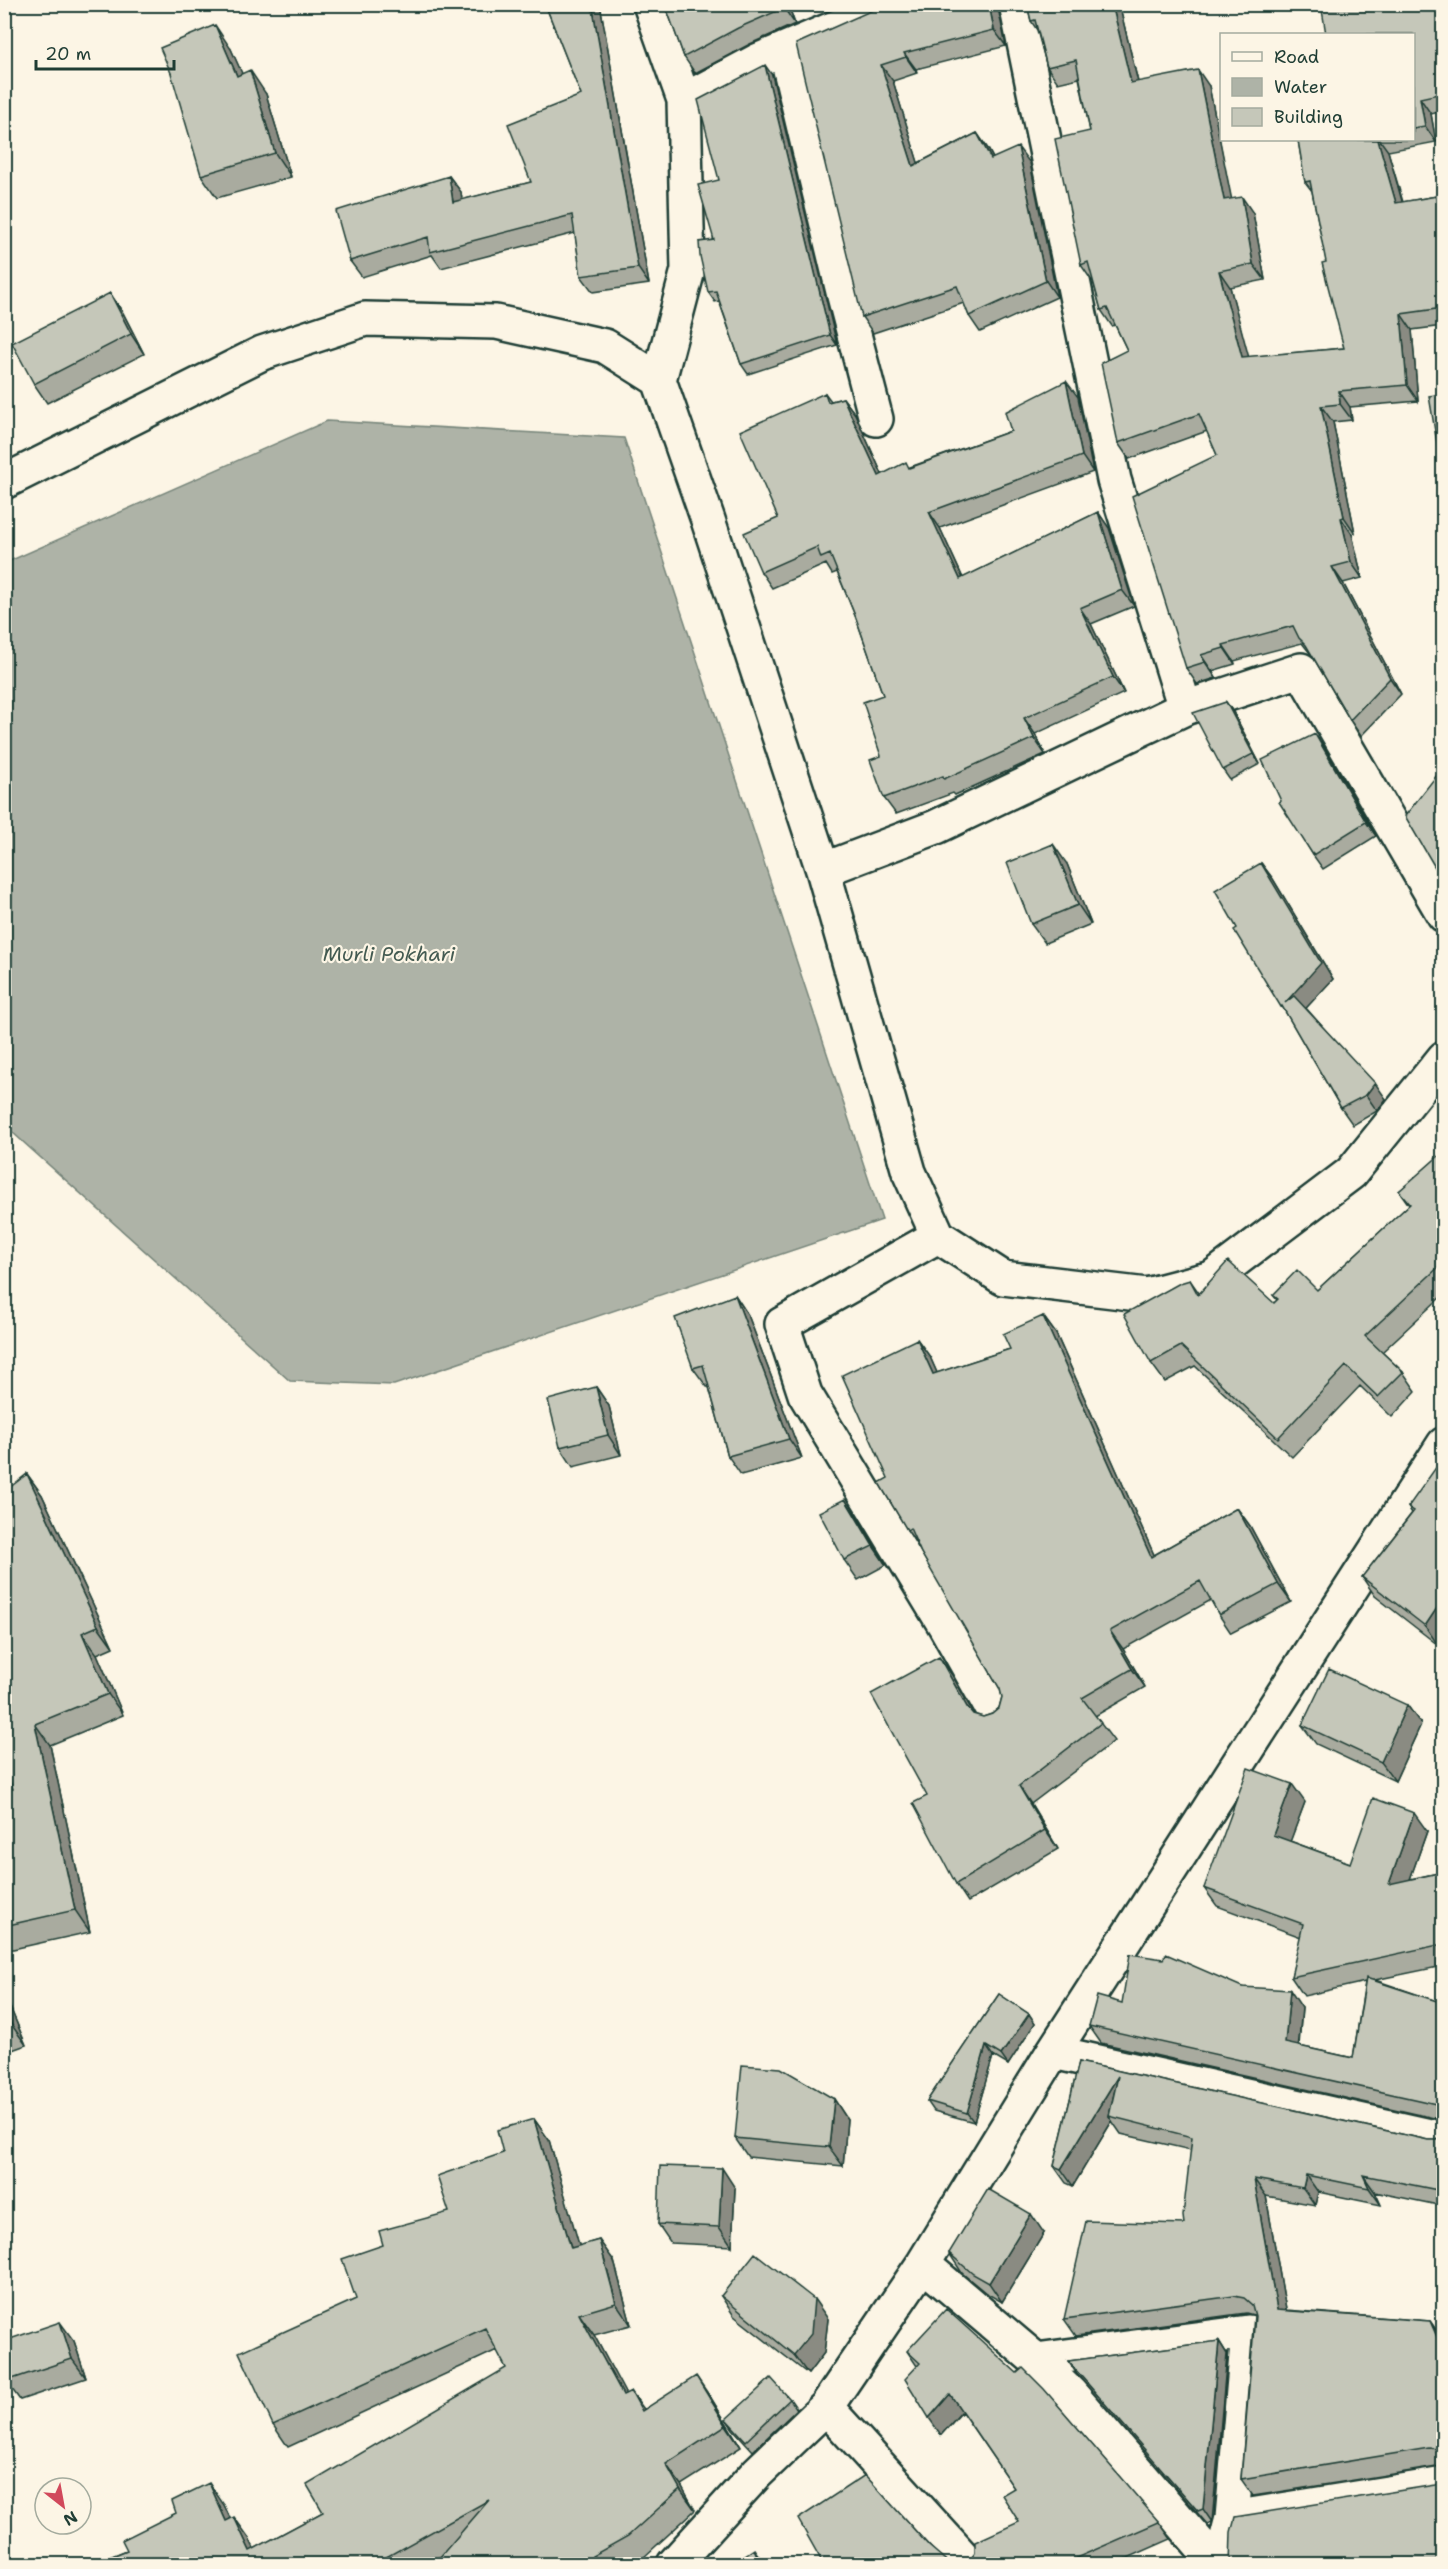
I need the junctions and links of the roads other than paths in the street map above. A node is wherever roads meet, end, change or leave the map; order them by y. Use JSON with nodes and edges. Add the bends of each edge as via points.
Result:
{"nodes":[{"id":1,"x":650,"y":4,"type":"edge"},
{"id":2,"x":891,"y":4,"type":"edge"},
{"id":3,"x":1016,"y":4,"type":"edge"},
{"id":4,"x":785,"y":49,"type":"junction"},
{"id":5,"x":684,"y":100,"type":"junction"},
{"id":6,"x":659,"y":380,"type":"junction"},
{"id":7,"x":876,"y":419,"type":"dead end"},
{"id":8,"x":4,"y":482,"type":"edge"},
{"id":9,"x":1185,"y":708,"type":"junction"},
{"id":10,"x":823,"y":870,"type":"junction"},
{"id":11,"x":1443,"y":915,"type":"edge"},
{"id":12,"x":1443,"y":1058,"type":"edge"},
{"id":13,"x":938,"y":1236,"type":"junction"},
{"id":14,"x":1443,"y":1444,"type":"edge"},
{"id":15,"x":996,"y":1716,"type":"edge"},
{"id":16,"x":1053,"y":2052,"type":"junction"},
{"id":17,"x":1443,"y":2139,"type":"edge"},
{"id":18,"x":923,"y":2264,"type":"junction"},
{"id":19,"x":1036,"y":2360,"type":"junction"},
{"id":20,"x":826,"y":2407,"type":"junction"},
{"id":21,"x":1443,"y":2484,"type":"edge"},
{"id":22,"x":1232,"y":2518,"type":"junction"},
{"id":23,"x":674,"y":2565,"type":"edge"},
{"id":24,"x":969,"y":2565,"type":"edge"},
{"id":25,"x":1218,"y":2565,"type":"edge"}],
"edges":[{"from":1,"to":5,"type":"street"},
{"from":2,"to":4,"type":"street"},
{"from":3,"to":9,"type":"street","via":[[1114,480]]},
{"from":4,"to":5,"type":"street"},
{"from":4,"to":7,"type":"street"},
{"from":5,"to":6,"type":"street","via":[[688,270]]},
{"from":6,"to":8,"type":"street","via":[[605,346],[496,322],[364,319],[262,353]]},
{"from":6,"to":10,"type":"street"},
{"from":9,"to":10,"type":"street","via":[[936,827]]},
{"from":9,"to":11,"type":"street","via":[[1302,670]]},
{"from":10,"to":13,"type":"street","via":[[909,1172]]},
{"from":12,"to":13,"type":"street","via":[[1351,1173],[1212,1278],[1147,1295],[1004,1278]]},
{"from":13,"to":15,"type":"street","via":[[782,1324],[805,1394]]},
{"from":14,"to":16,"type":"street"},
{"from":16,"to":17,"type":"street"},
{"from":16,"to":18,"type":"street"},
{"from":18,"to":19,"type":"street"},
{"from":18,"to":20,"type":"street"},
{"from":19,"to":22,"type":"street","via":[[1248,2332]]},
{"from":19,"to":25,"type":"street","via":[[1070,2393]]},
{"from":20,"to":23,"type":"street","via":[[757,2473]]},
{"from":20,"to":24,"type":"street"},
{"from":21,"to":22,"type":"street"},
{"from":22,"to":25,"type":"street"}]}
